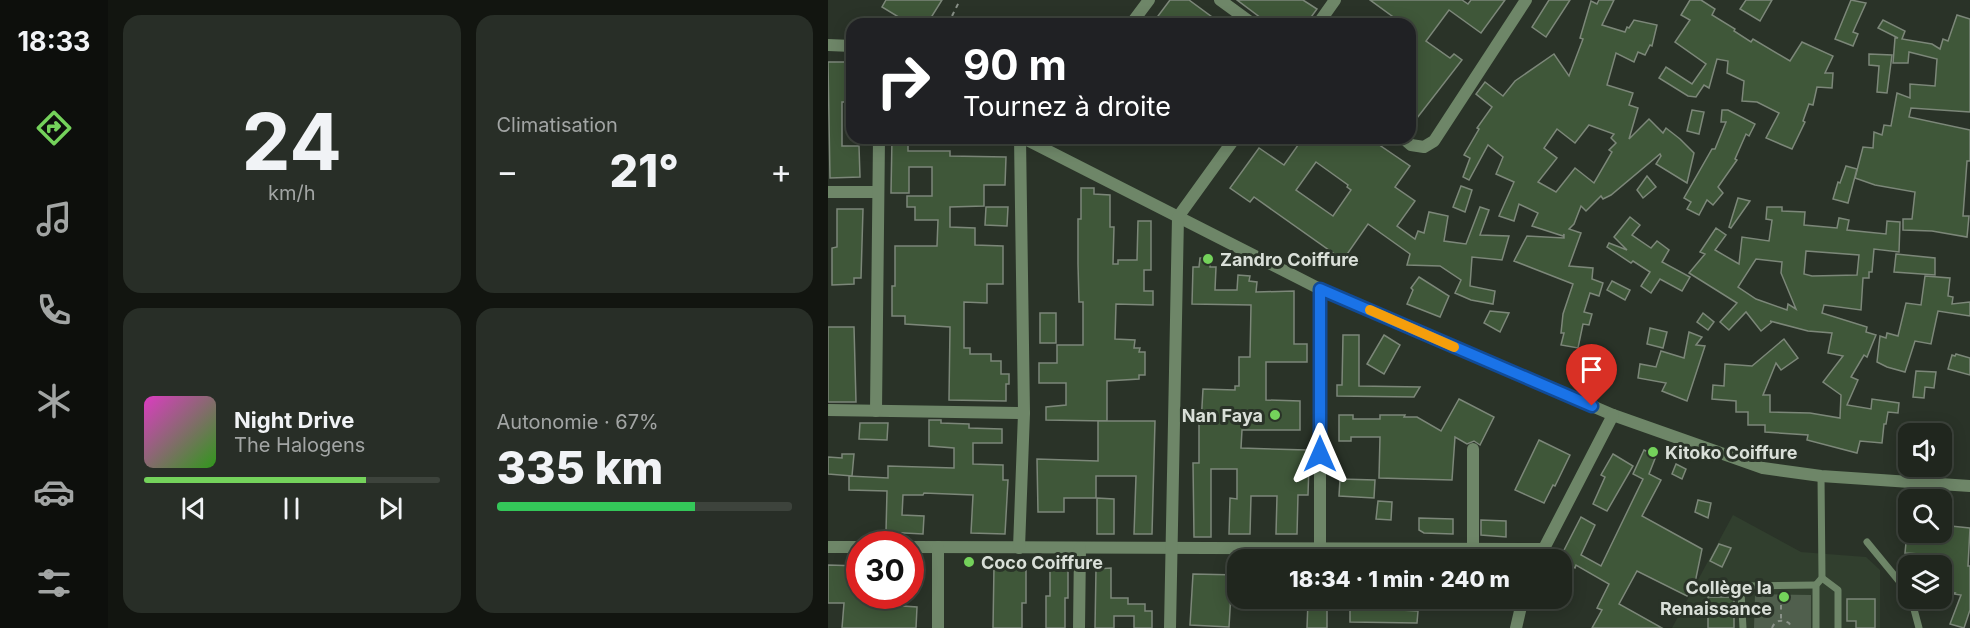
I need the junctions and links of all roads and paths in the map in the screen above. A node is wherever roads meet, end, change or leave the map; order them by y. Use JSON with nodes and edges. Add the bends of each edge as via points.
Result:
{"nodes":[{"id":1,"x":960,"y":0,"type":"edge"},
{"id":2,"x":1149,"y":0,"type":"edge"},
{"id":3,"x":1220,"y":0,"type":"edge"},
{"id":4,"x":1335,"y":0,"type":"edge"},
{"id":5,"x":1526,"y":0,"type":"edge"},
{"id":6,"x":951,"y":18,"type":"edge"},
{"id":7,"x":1136,"y":18,"type":"edge"},
{"id":8,"x":1245,"y":18,"type":"edge"},
{"id":9,"x":1322,"y":18,"type":"edge"},
{"id":10,"x":828,"y":45,"type":"edge"},
{"id":11,"x":846,"y":46,"type":"edge"},
{"id":12,"x":879,"y":144,"type":"edge"},
{"id":13,"x":1022,"y":144,"type":"edge"},
{"id":14,"x":1047,"y":144,"type":"edge"},
{"id":15,"x":1231,"y":144,"type":"edge"},
{"id":16,"x":1411,"y":144,"type":"edge"},
{"id":17,"x":828,"y":192,"type":"edge"},
{"id":18,"x":878,"y":192,"type":"junction"},
{"id":19,"x":1178,"y":217,"type":"junction"},
{"id":20,"x":1320,"y":289,"type":"junction"},
{"id":21,"x":828,"y":410,"type":"edge"},
{"id":22,"x":876,"y":411,"type":"junction"},
{"id":23,"x":1024,"y":413,"type":"junction"},
{"id":24,"x":1613,"y":415,"type":"junction"},
{"id":25,"x":1473,"y":449,"type":"dead end"},
{"id":26,"x":1821,"y":476,"type":"junction"},
{"id":27,"x":1970,"y":486,"type":"edge"},
{"id":28,"x":1867,"y":542,"type":"dead end"},
{"id":29,"x":828,"y":547,"type":"edge"},
{"id":30,"x":846,"y":547,"type":"edge"},
{"id":31,"x":924,"y":547,"type":"edge"},
{"id":32,"x":938,"y":547,"type":"junction"},
{"id":33,"x":1019,"y":548,"type":"junction"},
{"id":34,"x":1080,"y":548,"type":"junction"},
{"id":35,"x":1170,"y":548,"type":"junction"},
{"id":36,"x":1320,"y":549,"type":"joint"},
{"id":37,"x":1473,"y":549,"type":"edge"},
{"id":38,"x":1542,"y":549,"type":"edge"},
{"id":39,"x":1822,"y":578,"type":"junction"},
{"id":40,"x":1898,"y":580,"type":"edge"},
{"id":41,"x":1781,"y":585,"type":"junction"},
{"id":42,"x":1816,"y":585,"type":"junction"},
{"id":43,"x":1520,"y":609,"type":"edge"},
{"id":44,"x":1914,"y":609,"type":"edge"},
{"id":45,"x":1782,"y":620,"type":"junction"},
{"id":46,"x":938,"y":628,"type":"edge"},
{"id":47,"x":1079,"y":628,"type":"edge"},
{"id":48,"x":1170,"y":628,"type":"edge"},
{"id":49,"x":1516,"y":628,"type":"edge"},
{"id":50,"x":1743,"y":628,"type":"edge"},
{"id":51,"x":1772,"y":628,"type":"edge"},
{"id":52,"x":1792,"y":628,"type":"edge"},
{"id":53,"x":1816,"y":628,"type":"edge"},
{"id":54,"x":1838,"y":628,"type":"edge"},
{"id":55,"x":1919,"y":628,"type":"edge"}],
"edges":[{"from":1,"to":6,"type":"path"},
{"from":2,"to":7,"type":"street"},
{"from":3,"to":8,"type":"street"},
{"from":4,"to":9,"type":"street"},
{"from":5,"to":16,"type":"street","via":[[1434,141],[1424,147]]},
{"from":10,"to":11,"type":"street"},
{"from":12,"to":18,"type":"street"},
{"from":13,"to":23,"type":"street"},
{"from":14,"to":19,"type":"street"},
{"from":15,"to":19,"type":"street"},
{"from":17,"to":18,"type":"street"},
{"from":18,"to":22,"type":"street"},
{"from":19,"to":20,"type":"street"},
{"from":19,"to":35,"type":"street"},
{"from":20,"to":24,"type":"street"},
{"from":20,"to":36,"type":"street"},
{"from":21,"to":22,"type":"street"},
{"from":22,"to":23,"type":"street"},
{"from":23,"to":33,"type":"street"},
{"from":24,"to":26,"type":"street","via":[[1762,468]]},
{"from":24,"to":38,"type":"street"},
{"from":25,"to":37,"type":"street"},
{"from":26,"to":27,"type":"street"},
{"from":26,"to":39,"type":"lane"},
{"from":28,"to":40,"type":"lane"},
{"from":29,"to":30,"type":"street"},
{"from":31,"to":32,"type":"street"},
{"from":32,"to":33,"type":"street"},
{"from":32,"to":46,"type":"street"},
{"from":33,"to":34,"type":"street"},
{"from":34,"to":35,"type":"street"},
{"from":34,"to":47,"type":"street"},
{"from":35,"to":36,"type":"street"},
{"from":35,"to":48,"type":"street"},
{"from":39,"to":42,"type":"lane"},
{"from":39,"to":54,"type":"lane","via":[[1838,590]]},
{"from":41,"to":42,"type":"lane"},
{"from":41,"to":45,"type":"path"},
{"from":41,"to":50,"type":"lane","via":[[1742,588]]},
{"from":42,"to":53,"type":"lane"},
{"from":43,"to":49,"type":"street"},
{"from":44,"to":55,"type":"lane"},
{"from":45,"to":51,"type":"path"},
{"from":45,"to":52,"type":"path"}]}
